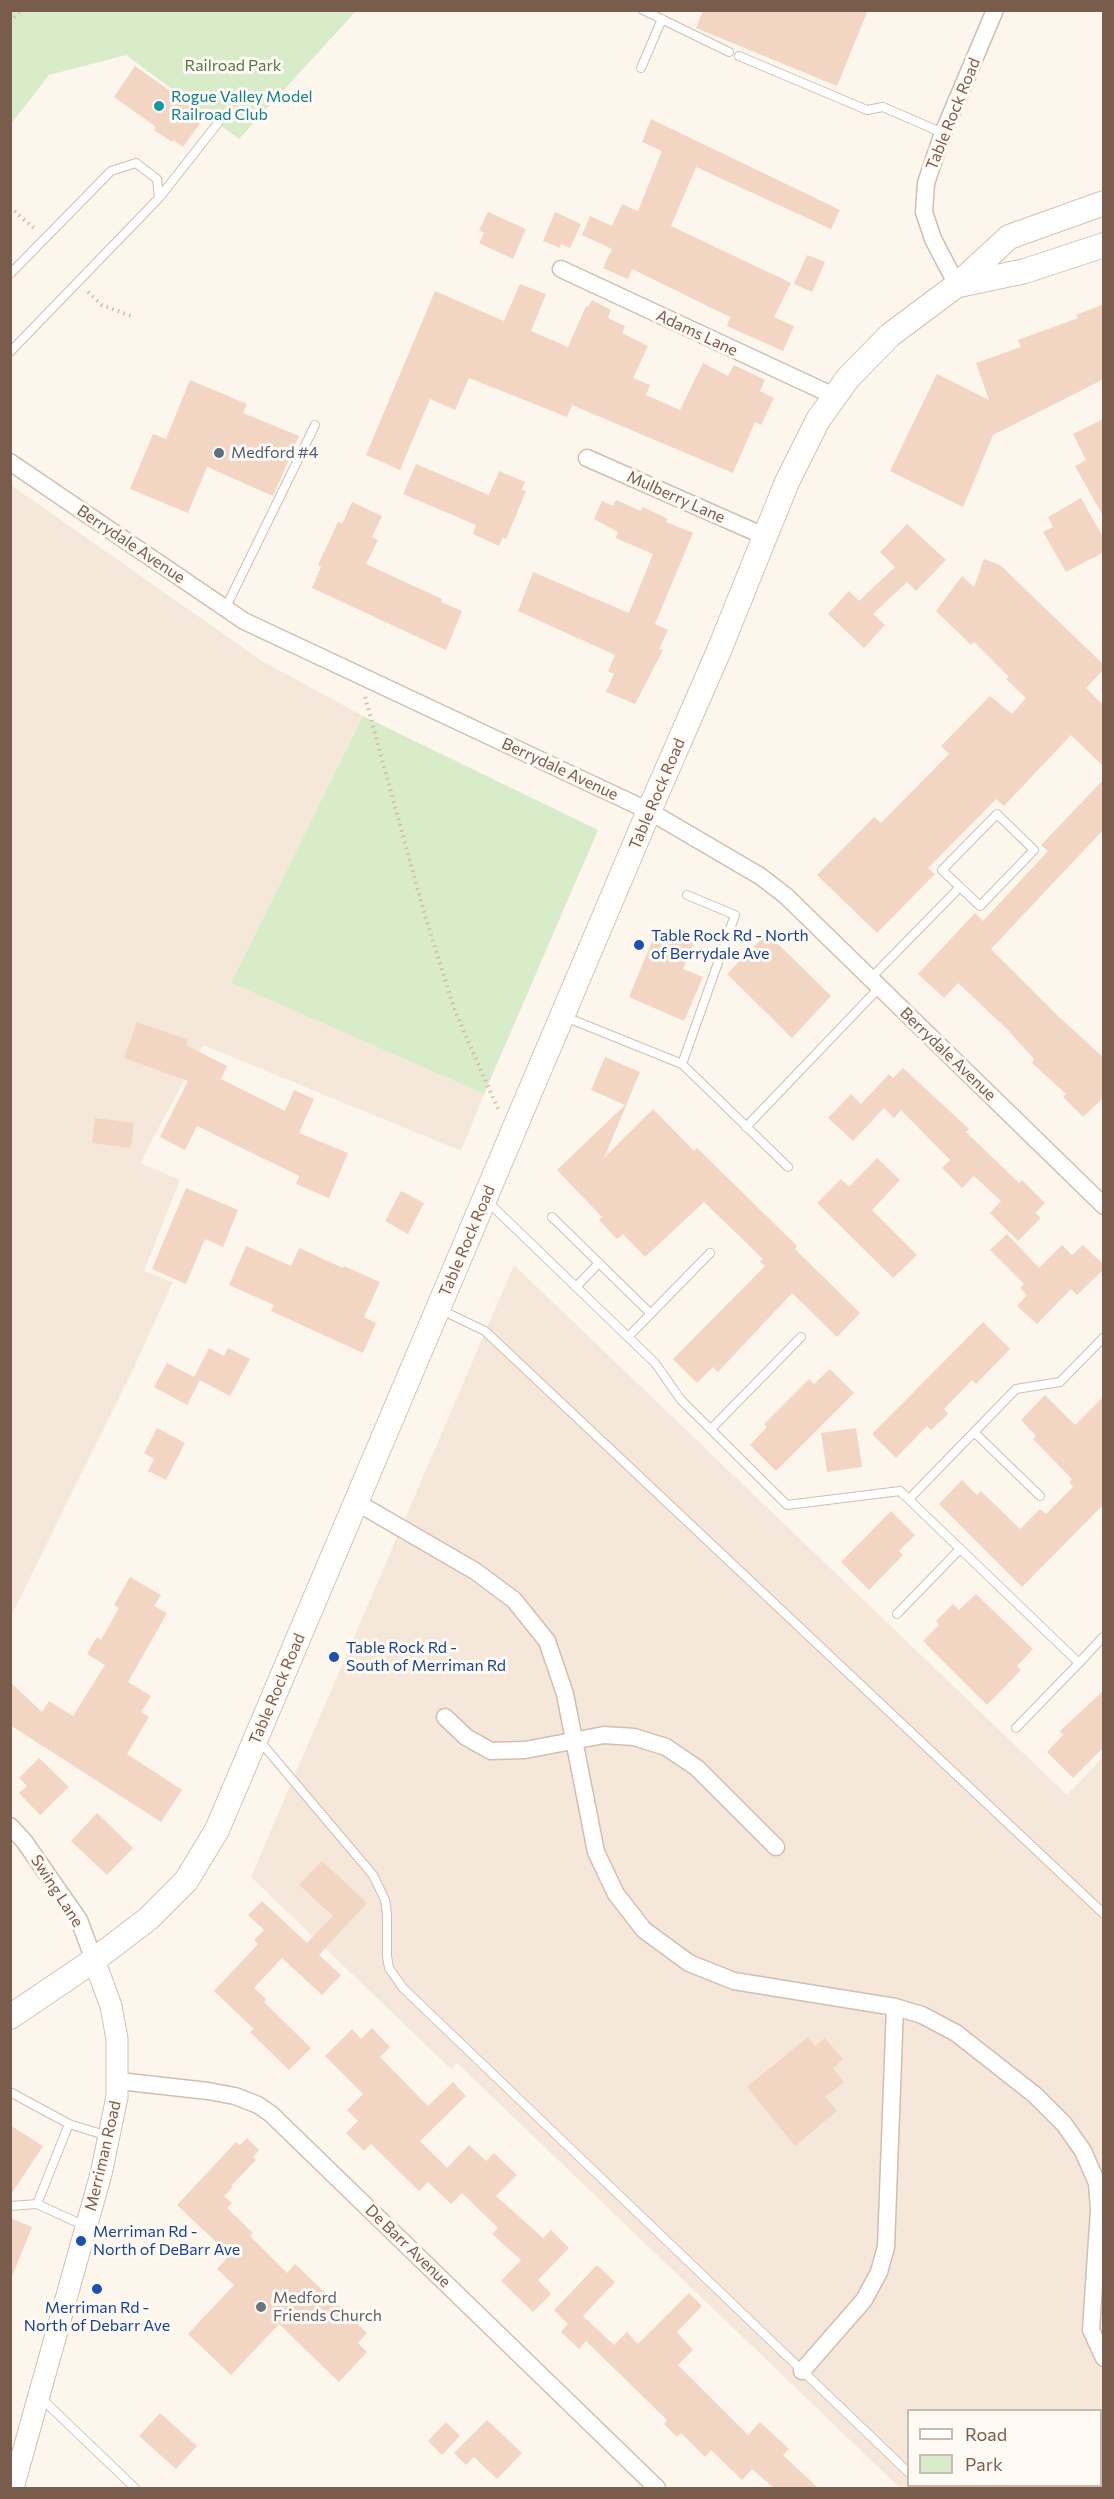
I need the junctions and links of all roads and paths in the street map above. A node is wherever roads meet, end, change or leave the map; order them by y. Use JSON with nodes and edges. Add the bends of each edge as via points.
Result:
{"nodes":[{"id":1,"x":21,"y":10,"type":"edge"},
{"id":2,"x":643,"y":10,"type":"edge"},
{"id":3,"x":995,"y":10,"type":"edge"},
{"id":4,"x":662,"y":19,"type":"junction"},
{"id":5,"x":10,"y":22,"type":"edge"},
{"id":6,"x":729,"y":51,"type":"dead end"},
{"id":7,"x":740,"y":56,"type":"dead end"},
{"id":8,"x":641,"y":68,"type":"dead end"},
{"id":9,"x":218,"y":123,"type":"dead end"},
{"id":10,"x":943,"y":133,"type":"junction"},
{"id":11,"x":159,"y":198,"type":"junction"},
{"id":12,"x":1104,"y":203,"type":"edge"},
{"id":13,"x":10,"y":207,"type":"edge"},
{"id":14,"x":45,"y":238,"type":"junction"},
{"id":15,"x":1104,"y":245,"type":"edge"},
{"id":16,"x":561,"y":269,"type":"dead end"},
{"id":17,"x":10,"y":274,"type":"edge"},
{"id":18,"x":78,"y":282,"type":"junction"},
{"id":19,"x":957,"y":285,"type":"junction"},
{"id":20,"x":134,"y":317,"type":"dead end"},
{"id":21,"x":10,"y":352,"type":"edge"},
{"id":22,"x":834,"y":396,"type":"junction"},
{"id":23,"x":315,"y":425,"type":"dead end"},
{"id":24,"x":587,"y":458,"type":"dead end"},
{"id":25,"x":10,"y":462,"type":"edge"},
{"id":26,"x":764,"y":536,"type":"junction"},
{"id":27,"x":225,"y":609,"type":"junction"},
{"id":28,"x":359,"y":675,"type":"junction"},
{"id":29,"x":649,"y":811,"type":"junction"},
{"id":30,"x":960,"y":887,"type":"junction"},
{"id":31,"x":687,"y":896,"type":"dead end"},
{"id":32,"x":875,"y":983,"type":"junction"},
{"id":33,"x":562,"y":1015,"type":"junction"},
{"id":34,"x":682,"y":1064,"type":"junction"},
{"id":35,"x":746,"y":1127,"type":"junction"},
{"id":36,"x":511,"y":1137,"type":"junction"},
{"id":37,"x":788,"y":1167,"type":"dead end"},
{"id":38,"x":485,"y":1199,"type":"junction"},
{"id":39,"x":1104,"y":1206,"type":"edge"},
{"id":40,"x":552,"y":1216,"type":"dead end"},
{"id":41,"x":710,"y":1253,"type":"dead end"},
{"id":42,"x":599,"y":1263,"type":"junction"},
{"id":43,"x":576,"y":1287,"type":"junction"},
{"id":44,"x":438,"y":1309,"type":"junction"},
{"id":45,"x":651,"y":1314,"type":"junction"},
{"id":46,"x":628,"y":1337,"type":"junction"},
{"id":47,"x":801,"y":1337,"type":"dead end"},
{"id":48,"x":1104,"y":1337,"type":"edge"},
{"id":49,"x":711,"y":1429,"type":"junction"},
{"id":50,"x":974,"y":1432,"type":"junction"},
{"id":51,"x":1040,"y":1496,"type":"dead end"},
{"id":52,"x":909,"y":1499,"type":"junction"},
{"id":53,"x":356,"y":1502,"type":"junction"},
{"id":54,"x":960,"y":1548,"type":"junction"},
{"id":55,"x":897,"y":1614,"type":"dead end"},
{"id":56,"x":1103,"y":1637,"type":"edge"},
{"id":57,"x":1078,"y":1663,"type":"junction"},
{"id":58,"x":445,"y":1717,"type":"dead end"},
{"id":59,"x":1017,"y":1728,"type":"dead end"},
{"id":60,"x":256,"y":1737,"type":"junction"},
{"id":61,"x":573,"y":1741,"type":"junction"},
{"id":62,"x":10,"y":1826,"type":"edge"},
{"id":63,"x":776,"y":1847,"type":"dead end"},
{"id":64,"x":1102,"y":1909,"type":"edge"},
{"id":65,"x":94,"y":1960,"type":"junction"},
{"id":66,"x":895,"y":2007,"type":"junction"},
{"id":67,"x":10,"y":2017,"type":"edge"},
{"id":68,"x":119,"y":2081,"type":"junction"},
{"id":69,"x":10,"y":2092,"type":"edge"},
{"id":70,"x":69,"y":2124,"type":"junction"},
{"id":71,"x":108,"y":2136,"type":"junction"},
{"id":72,"x":37,"y":2204,"type":"junction"},
{"id":73,"x":10,"y":2206,"type":"edge"},
{"id":74,"x":86,"y":2227,"type":"junction"},
{"id":75,"x":1104,"y":2358,"type":"edge"},
{"id":76,"x":802,"y":2371,"type":"junction"},
{"id":77,"x":39,"y":2395,"type":"junction"},
{"id":78,"x":907,"y":2470,"type":"edge"},
{"id":79,"x":12,"y":2488,"type":"edge"},
{"id":80,"x":135,"y":2488,"type":"edge"},
{"id":81,"x":657,"y":2488,"type":"edge"}],
"edges":[{"from":1,"to":5,"type":"path"},
{"from":2,"to":4,"type":"lane"},
{"from":3,"to":10,"type":"street","name":"Table Rock Road"},
{"from":4,"to":6,"type":"lane"},
{"from":4,"to":8,"type":"lane"},
{"from":7,"to":10,"type":"lane","via":[[867,110],[883,107]]},
{"from":9,"to":11,"type":"lane"},
{"from":10,"to":19,"type":"street","name":"Table Rock Road","via":[[926,183],[924,212]]},
{"from":11,"to":14,"type":"lane","via":[[157,179],[136,163],[111,171]]},
{"from":11,"to":18,"type":"lane"},
{"from":12,"to":19,"type":"main road","name":"Table Rock Road","via":[[1009,237]]},
{"from":13,"to":14,"type":"path"},
{"from":14,"to":17,"type":"lane"},
{"from":15,"to":19,"type":"main road","via":[[1025,271]]},
{"from":16,"to":22,"type":"street","name":"Adams Lane"},
{"from":18,"to":20,"type":"path","via":[[102,305]]},
{"from":18,"to":21,"type":"lane"},
{"from":19,"to":22,"type":"main road","name":"Table Rock Road","via":[[890,335]]},
{"from":22,"to":26,"type":"main road","name":"Table Rock Road","via":[[797,458]]},
{"from":23,"to":27,"type":"lane"},
{"from":24,"to":26,"type":"street","name":"Mulberry Lane"},
{"from":25,"to":27,"type":"street","name":"Berrydale Avenue"},
{"from":26,"to":29,"type":"main road","name":"Table Rock Road"},
{"from":27,"to":28,"type":"street","name":"Berrydale Avenue"},
{"from":28,"to":29,"type":"street","name":"Berrydale Avenue"},
{"from":28,"to":36,"type":"path","via":[[452,1001]]},
{"from":29,"to":32,"type":"street","name":"Berrydale Avenue","via":[[760,876],[786,896]]},
{"from":29,"to":33,"type":"main road","name":"Table Rock Road"},
{"from":30,"to":30,"type":"lane","via":[[942,870],[996,814],[1034,850],[980,906]]},
{"from":30,"to":32,"type":"lane"},
{"from":31,"to":34,"type":"lane","via":[[735,915]]},
{"from":32,"to":35,"type":"lane"},
{"from":32,"to":39,"type":"street","name":"Berrydale Avenue"},
{"from":33,"to":34,"type":"lane"},
{"from":33,"to":36,"type":"main road","name":"Table Rock Road"},
{"from":34,"to":35,"type":"lane"},
{"from":35,"to":37,"type":"lane"},
{"from":36,"to":38,"type":"main road","name":"Table Rock Road"},
{"from":38,"to":43,"type":"lane"},
{"from":38,"to":44,"type":"main road","name":"Table Rock Road"},
{"from":40,"to":42,"type":"lane"},
{"from":41,"to":45,"type":"lane"},
{"from":42,"to":43,"type":"lane"},
{"from":42,"to":45,"type":"lane"},
{"from":43,"to":46,"type":"lane"},
{"from":44,"to":53,"type":"main road","name":"Table Rock Road"},
{"from":44,"to":64,"type":"lane","via":[[485,1331]]},
{"from":45,"to":46,"type":"lane"},
{"from":46,"to":49,"type":"lane"},
{"from":47,"to":49,"type":"lane"},
{"from":48,"to":50,"type":"lane","via":[[1060,1382],[1016,1389]]},
{"from":49,"to":52,"type":"lane","via":[[788,1505],[900,1491]]},
{"from":50,"to":51,"type":"lane"},
{"from":50,"to":52,"type":"lane"},
{"from":52,"to":54,"type":"lane"},
{"from":53,"to":60,"type":"main road","name":"Table Rock Road"},
{"from":53,"to":61,"type":"street","via":[[475,1571],[514,1600],[547,1641],[565,1694]]},
{"from":54,"to":55,"type":"lane"},
{"from":54,"to":57,"type":"lane"},
{"from":56,"to":57,"type":"lane"},
{"from":57,"to":59,"type":"lane"},
{"from":58,"to":61,"type":"street","via":[[466,1737],[491,1750],[525,1750]]},
{"from":60,"to":65,"type":"main road","name":"Table Rock Road","via":[[217,1830],[186,1881],[148,1919]]},
{"from":60,"to":76,"type":"lane","via":[[373,1875],[385,1900],[389,1968],[403,1988]]},
{"from":61,"to":63,"type":"street","via":[[604,1735],[634,1737],[666,1747],[697,1768]]},
{"from":61,"to":66,"type":"street","via":[[596,1852],[616,1894],[644,1930],[689,1963],[734,1981]]},
{"from":62,"to":65,"type":"street","name":"Swing Lane","via":[[79,1920]]},
{"from":65,"to":67,"type":"main road","name":"Table Rock Road"},
{"from":65,"to":68,"type":"street","name":"Merriman Road","via":[[111,2006]]},
{"from":66,"to":75,"type":"street","via":[[922,2014],[956,2033],[1035,2095],[1064,2124],[1083,2151],[1097,2183],[1099,2210],[1091,2330]]},
{"from":66,"to":76,"type":"street","via":[[886,2247],[879,2272],[864,2300]]},
{"from":68,"to":71,"type":"street","name":"Merriman Road"},
{"from":68,"to":81,"type":"street","name":"De Barr Avenue","via":[[208,2091],[258,2104]]},
{"from":69,"to":70,"type":"lane"},
{"from":70,"to":71,"type":"lane"},
{"from":70,"to":72,"type":"lane"},
{"from":71,"to":74,"type":"street","name":"Merriman Road"},
{"from":72,"to":73,"type":"lane"},
{"from":72,"to":74,"type":"lane"},
{"from":74,"to":77,"type":"street","name":"Merriman Road"},
{"from":76,"to":78,"type":"lane"},
{"from":77,"to":79,"type":"street","name":"Merriman Road"},
{"from":77,"to":80,"type":"lane"}]}
